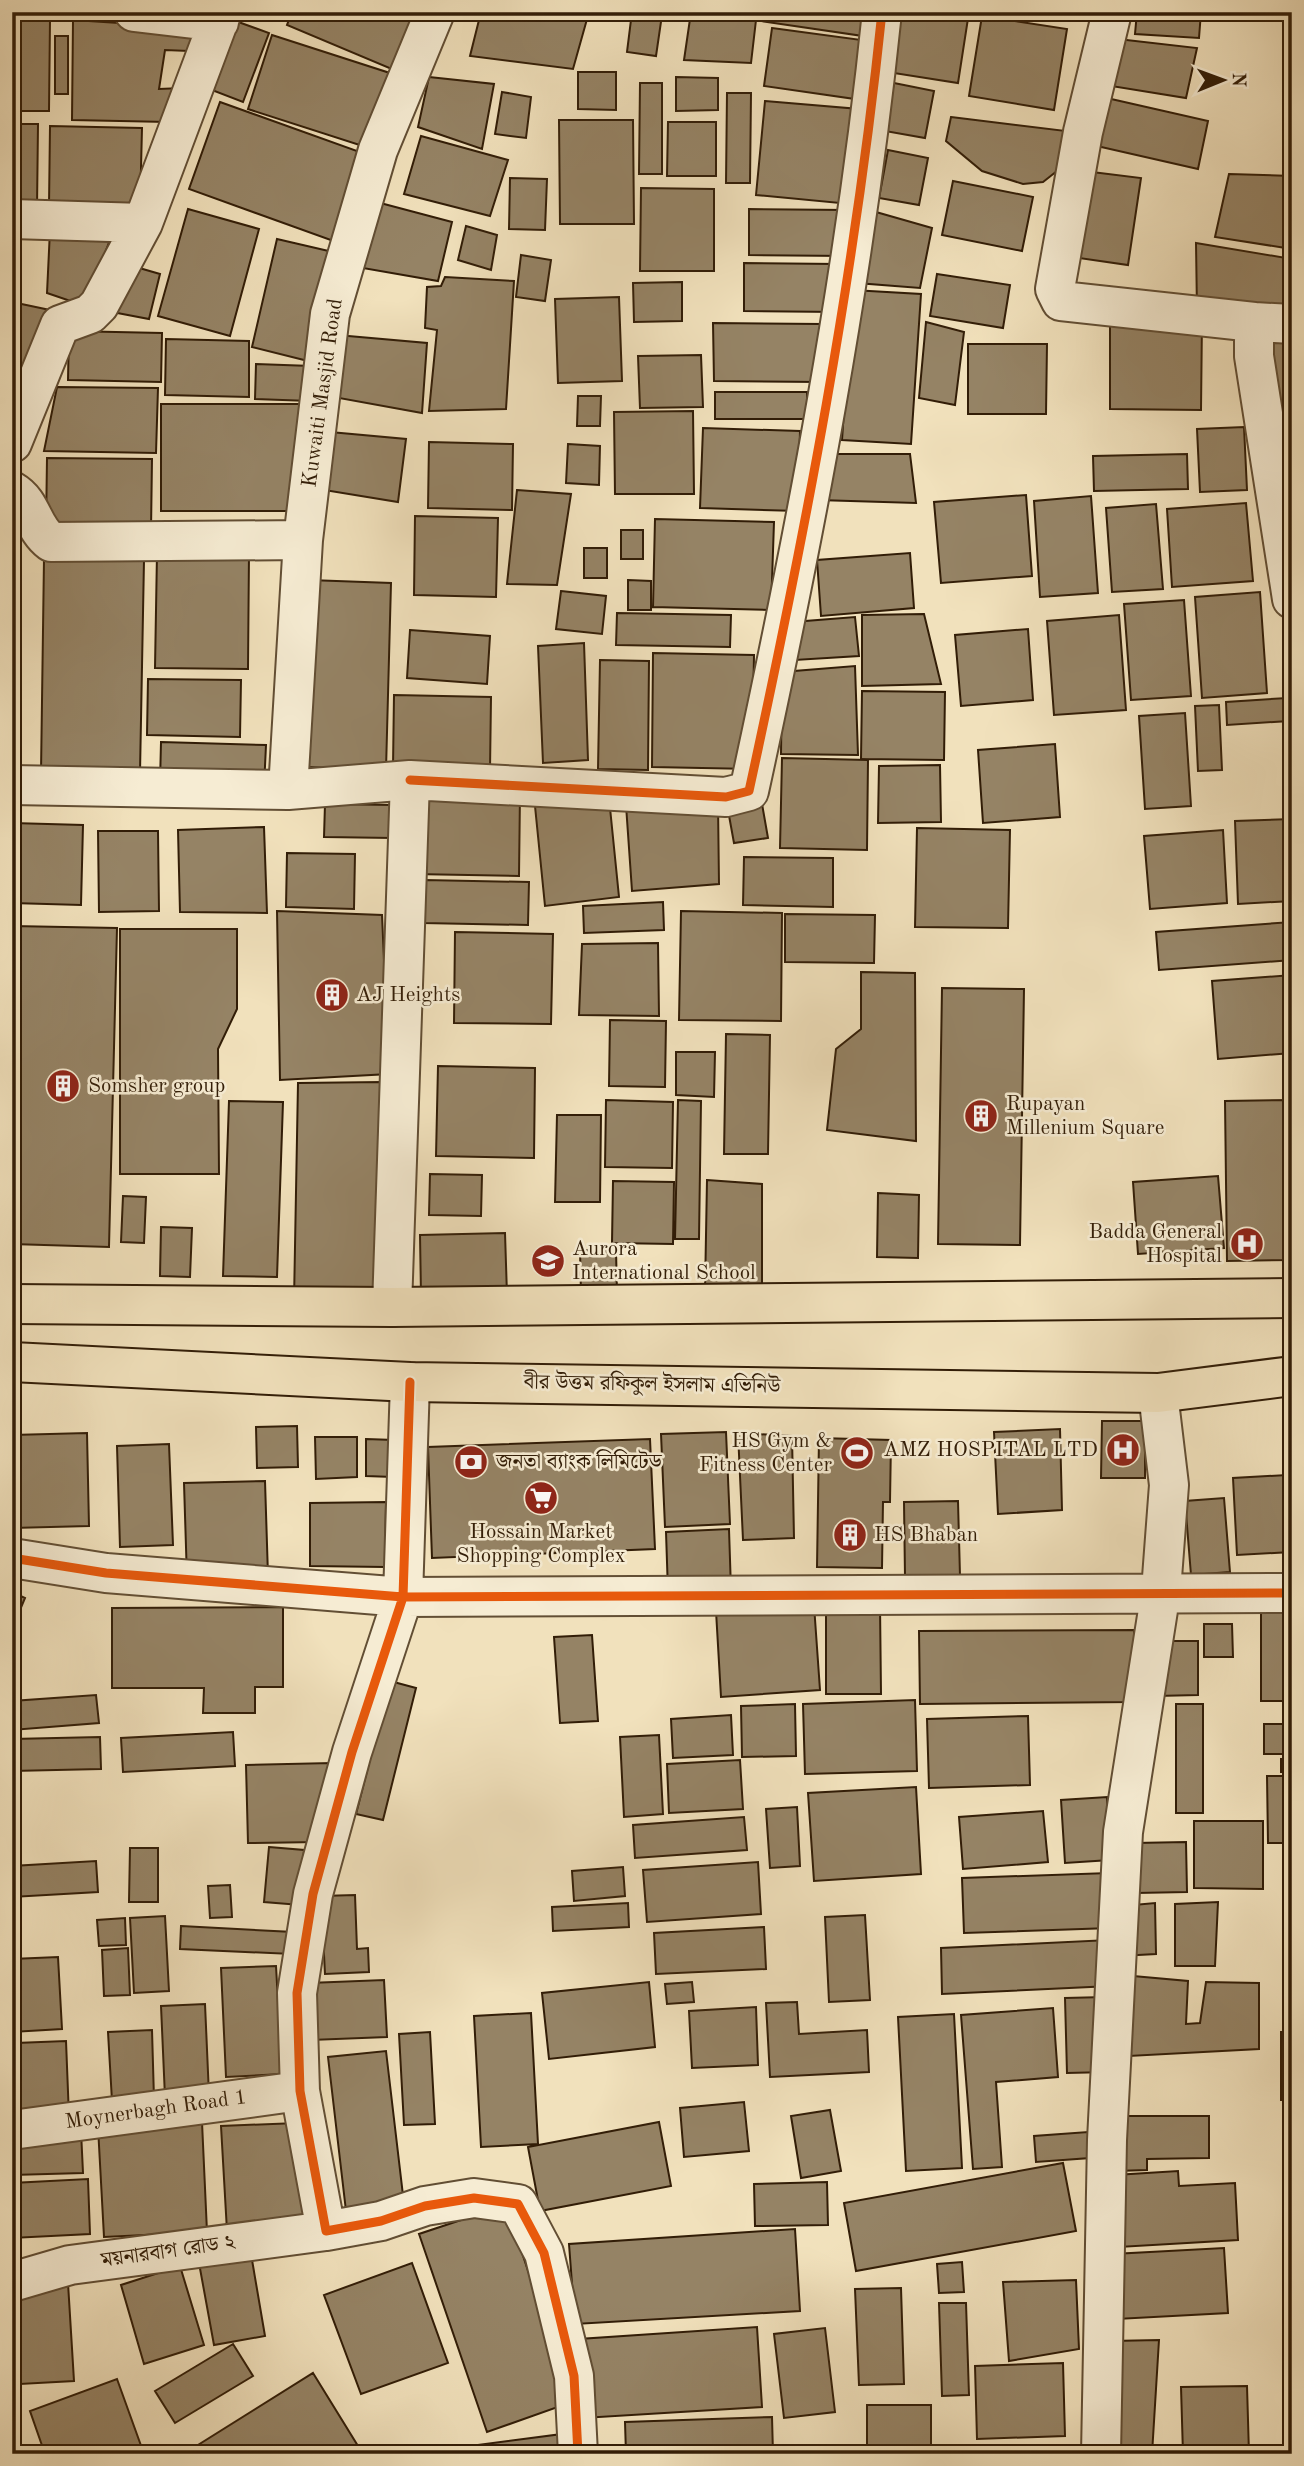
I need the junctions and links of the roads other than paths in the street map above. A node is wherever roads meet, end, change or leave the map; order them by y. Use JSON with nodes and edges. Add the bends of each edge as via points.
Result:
{"nodes":[{"id":1,"x":135,"y":12,"type":"edge"},
{"id":2,"x":435,"y":12,"type":"edge"},
{"id":3,"x":882,"y":12,"type":"edge"},
{"id":4,"x":1112,"y":12,"type":"edge"},
{"id":5,"x":220,"y":17,"type":"edge"},
{"id":6,"x":12,"y":219,"type":"edge"},
{"id":7,"x":143,"y":223,"type":"junction"},
{"id":8,"x":1254,"y":322,"type":"junction"},
{"id":9,"x":1292,"y":324,"type":"edge"},
{"id":10,"x":12,"y":443,"type":"edge"},
{"id":11,"x":12,"y":491,"type":"edge"},
{"id":12,"x":303,"y":540,"type":"junction"},
{"id":13,"x":1292,"y":599,"type":"edge"},
{"id":14,"x":410,"y":780,"type":"junction"},
{"id":15,"x":12,"y":785,"type":"edge"},
{"id":16,"x":288,"y":789,"type":"junction"},
{"id":17,"x":1292,"y":1298,"type":"edge"},
{"id":18,"x":12,"y":1304,"type":"edge"},
{"id":19,"x":392,"y":1307,"type":"junction"},
{"id":20,"x":12,"y":1363,"type":"edge"},
{"id":21,"x":1292,"y":1376,"type":"edge"},
{"id":22,"x":410,"y":1382,"type":"junction"},
{"id":23,"x":1158,"y":1392,"type":"junction"},
{"id":24,"x":12,"y":1558,"type":"edge"},
{"id":25,"x":1161,"y":1591,"type":"junction"},
{"id":26,"x":1292,"y":1593,"type":"edge"},
{"id":27,"x":403,"y":1597,"type":"junction"},
{"id":28,"x":300,"y":2091,"type":"junction"},
{"id":29,"x":12,"y":2130,"type":"edge"},
{"id":30,"x":327,"y":2231,"type":"junction"},
{"id":31,"x":12,"y":2282,"type":"edge"},
{"id":32,"x":579,"y":2454,"type":"edge"},
{"id":33,"x":1101,"y":2454,"type":"edge"}],
"edges":[{"from":1,"to":5,"type":"street"},
{"from":2,"to":12,"type":"street","name":"Kuwaiti Masjid Road","via":[[378,150],[330,314]]},
{"from":3,"to":14,"type":"street","via":[[827,410],[749,791],[726,797]]},
{"from":4,"to":8,"type":"street","via":[[1083,132],[1055,289],[1061,301]]},
{"from":5,"to":7,"type":"street"},
{"from":6,"to":7,"type":"street"},
{"from":7,"to":10,"type":"street","via":[[99,305],[90,314],[60,325]]},
{"from":8,"to":9,"type":"street"},
{"from":8,"to":13,"type":"street","via":[[1254,356]]},
{"from":11,"to":12,"type":"street","via":[[24,498],[40,533],[51,542]]},
{"from":12,"to":16,"type":"street","name":"Kuwaiti Masjid Road"},
{"from":14,"to":16,"type":"street"},
{"from":14,"to":19,"type":"street"},
{"from":15,"to":16,"type":"street"},
{"from":17,"to":19,"type":"main road"},
{"from":18,"to":19,"type":"main road"},
{"from":20,"to":22,"type":"main road","name":"বীর উত্তম রফিকুল ইসলাম এভিনিউ"},
{"from":21,"to":23,"type":"main road","name":"বীর উত্তম রফিকুল ইসলাম এভিনিউ"},
{"from":22,"to":23,"type":"main road","name":"বীর উত্তম রফিকুল ইসলাম এভিনিউ"},
{"from":22,"to":27,"type":"street"},
{"from":23,"to":25,"type":"street","via":[[1169,1485]]},
{"from":24,"to":27,"type":"street","via":[[106,1573]]},
{"from":25,"to":26,"type":"street"},
{"from":25,"to":27,"type":"street"},
{"from":25,"to":33,"type":"street","via":[[1123,1832],[1107,2140]]},
{"from":27,"to":28,"type":"street","via":[[352,1752],[313,1894],[297,1993]]},
{"from":28,"to":29,"type":"street","name":"Moynerbagh Road 1"},
{"from":28,"to":30,"type":"street"},
{"from":30,"to":31,"type":"street","name":"ময়নারবাগ রোড ২","via":[[70,2265]]},
{"from":30,"to":32,"type":"street","name":"ময়নারবাগ রোড ২","via":[[474,2198],[517,2204],[544,2253],[574,2376]]}]}
